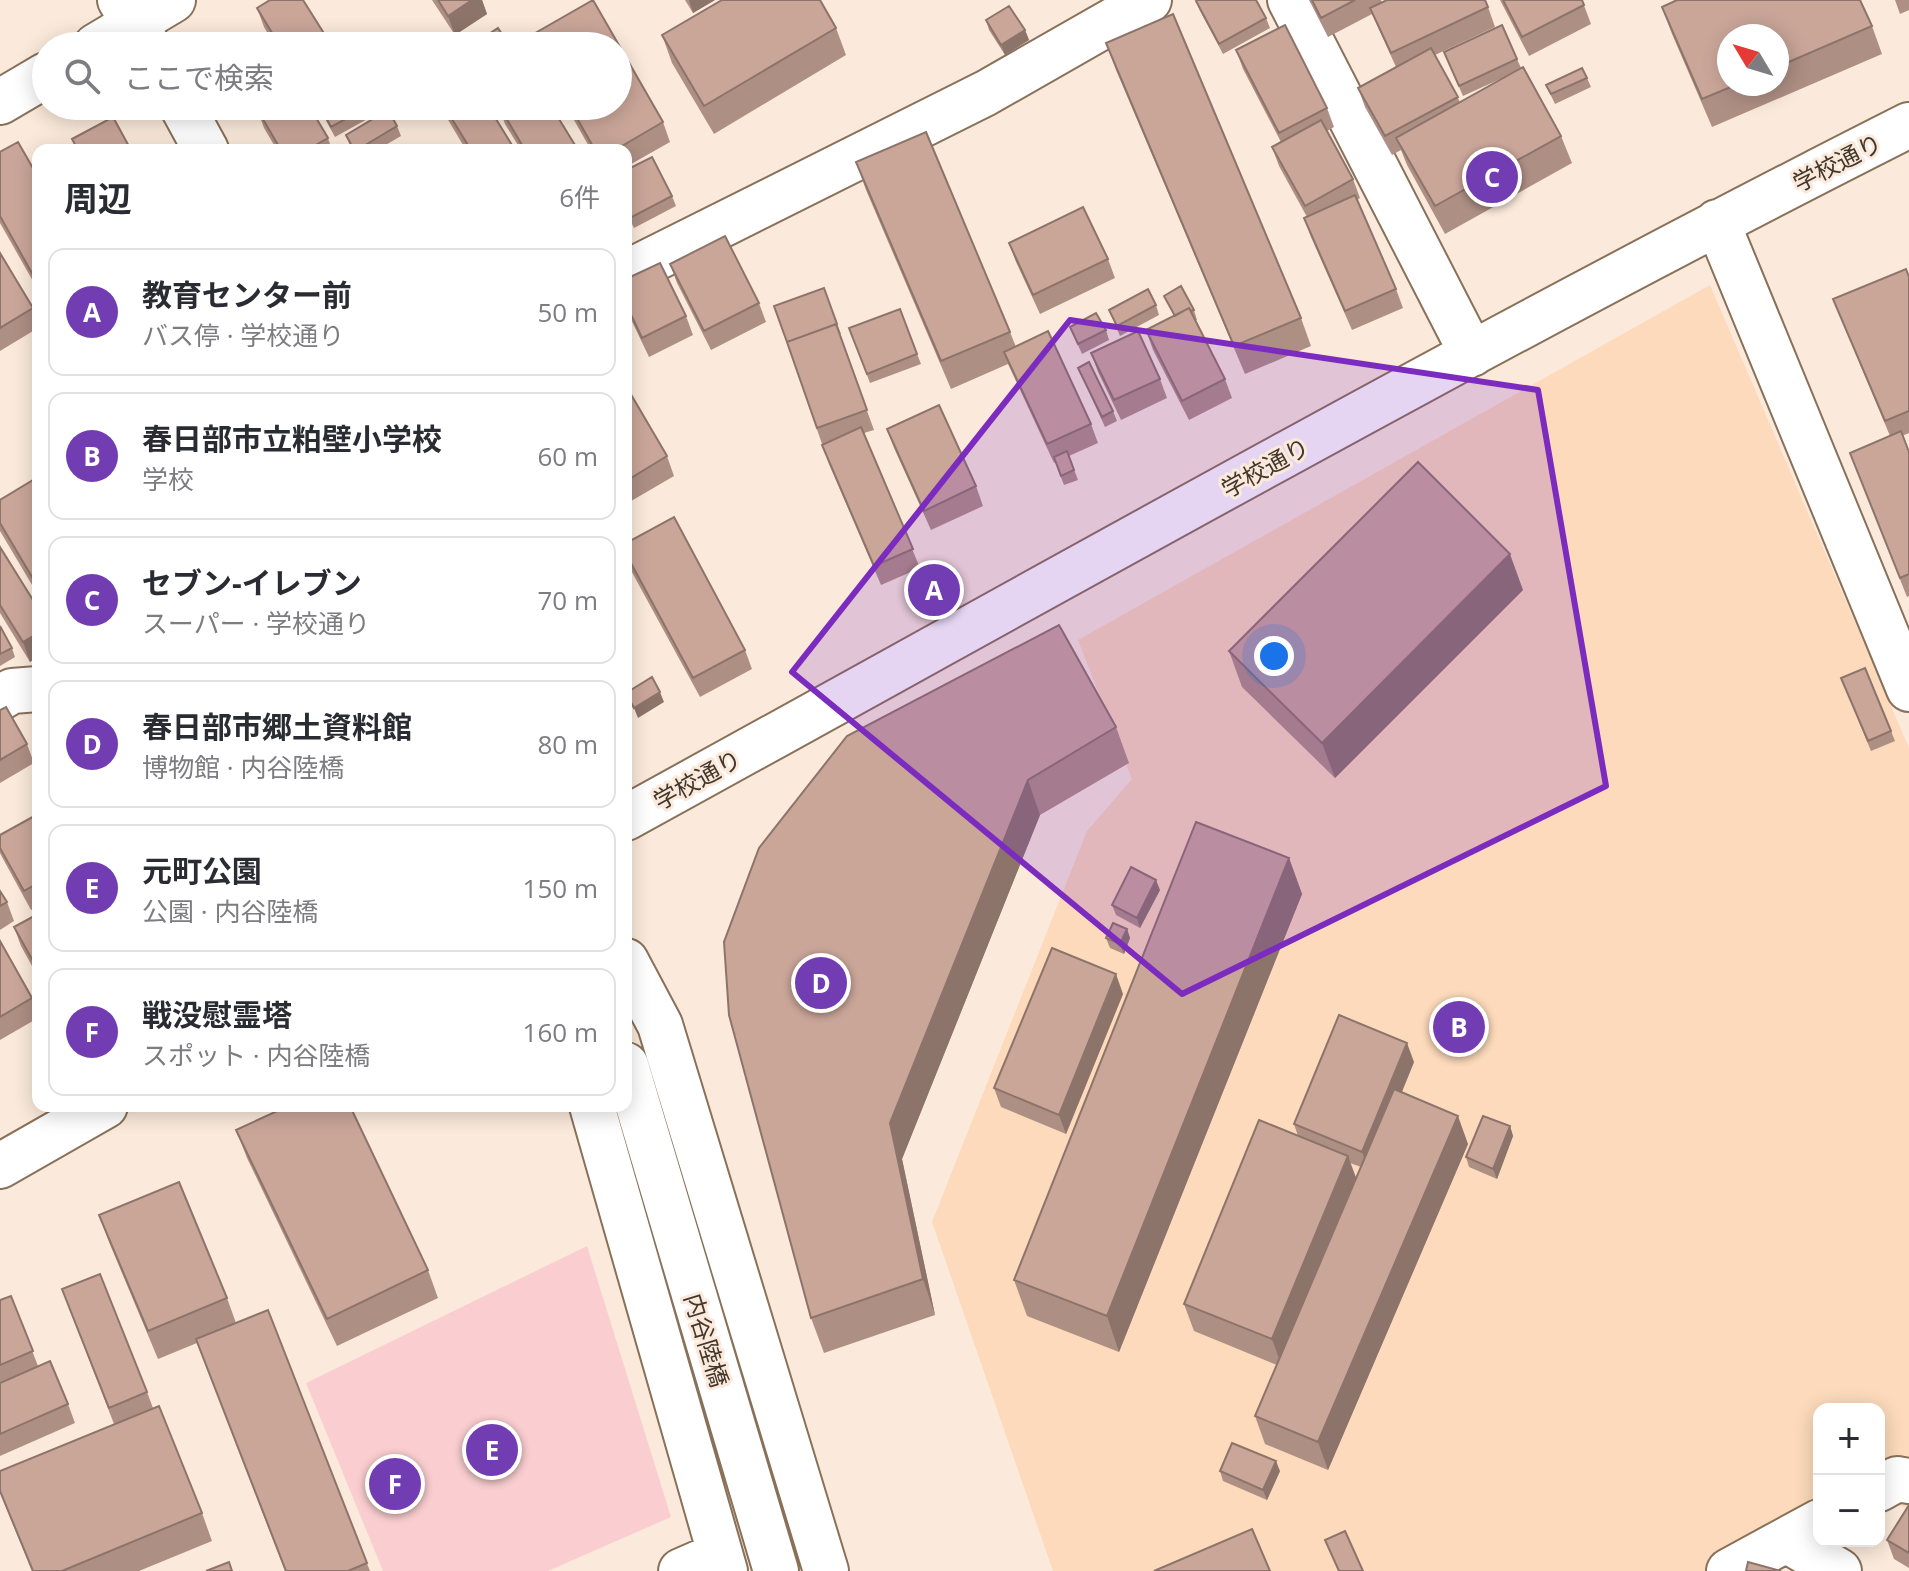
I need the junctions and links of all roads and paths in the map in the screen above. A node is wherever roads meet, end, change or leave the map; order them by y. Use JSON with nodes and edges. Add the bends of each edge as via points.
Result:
{"nodes":[{"id":1,"x":173,"y":0,"type":"edge"},
{"id":2,"x":1149,"y":0,"type":"edge"},
{"id":3,"x":1290,"y":0,"type":"edge"},
{"id":4,"x":134,"y":23,"type":"edge"},
{"id":5,"x":32,"y":83,"type":"edge"},
{"id":6,"x":0,"y":102,"type":"edge"},
{"id":7,"x":190,"y":120,"type":"edge"},
{"id":8,"x":1909,"y":125,"type":"edge"},
{"id":9,"x":203,"y":144,"type":"edge"},
{"id":10,"x":1717,"y":222,"type":"junction"},
{"id":11,"x":632,"y":270,"type":"edge"},
{"id":12,"x":1472,"y":354,"type":"junction"},
{"id":13,"x":1909,"y":689,"type":"edge"},
{"id":14,"x":632,"y":815,"type":"edge"},
{"id":15,"x":632,"y":972,"type":"edge"},
{"id":16,"x":632,"y":1086,"type":"edge"},
{"id":17,"x":94,"y":1112,"type":"edge"},
{"id":18,"x":594,"y":1112,"type":"edge"},
{"id":19,"x":0,"y":1166,"type":"edge"},
{"id":20,"x":1909,"y":1481,"type":"edge"},
{"id":21,"x":1885,"y":1486,"type":"edge"},
{"id":22,"x":1802,"y":1531,"type":"edge"},
{"id":23,"x":709,"y":1565,"type":"edge"},
{"id":24,"x":776,"y":1571,"type":"edge"},
{"id":25,"x":826,"y":1571,"type":"edge"},
{"id":26,"x":1729,"y":1571,"type":"edge"},
{"id":27,"x":1839,"y":1571,"type":"edge"}],
"edges":[{"from":1,"to":4,"type":"street"},
{"from":2,"to":11,"type":"street","via":[[986,93]]},
{"from":3,"to":12,"type":"street"},
{"from":5,"to":6,"type":"street"},
{"from":7,"to":9,"type":"street"},
{"from":8,"to":10,"type":"street","name":"学校通り"},
{"from":10,"to":12,"type":"street","name":"学校通り"},
{"from":10,"to":13,"type":"street"},
{"from":12,"to":14,"type":"street","name":"学校通り"},
{"from":15,"to":25,"type":"street","via":[[660,1025]]},
{"from":16,"to":24,"type":"street","name":"内谷陸橋"},
{"from":17,"to":19,"type":"street"},
{"from":18,"to":23,"type":"street"},
{"from":20,"to":21,"type":"street","via":[[1897,1479]]},
{"from":22,"to":26,"type":"street"},
{"from":22,"to":27,"type":"street"}]}
